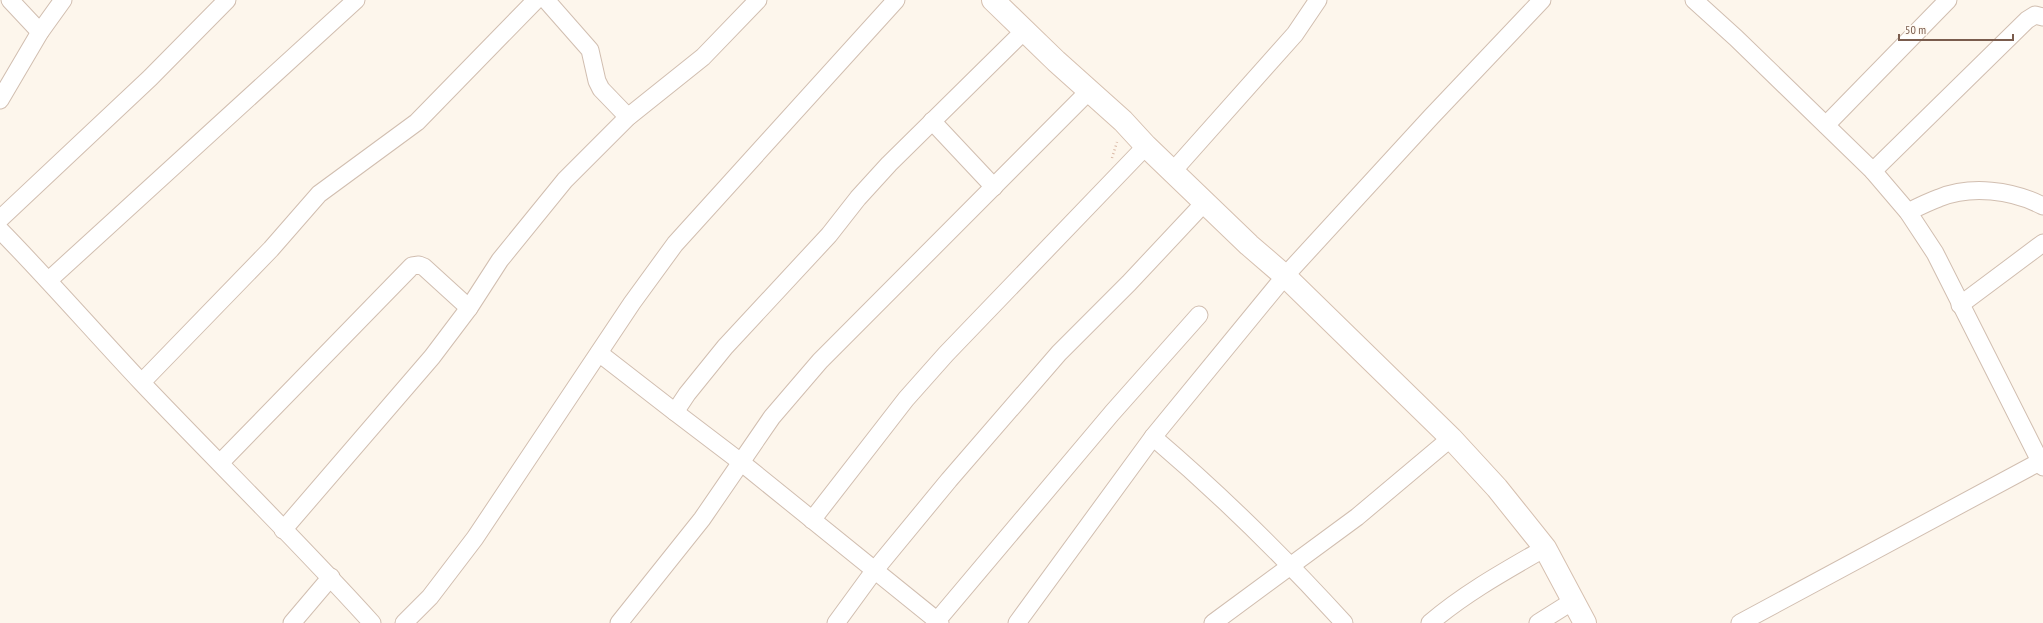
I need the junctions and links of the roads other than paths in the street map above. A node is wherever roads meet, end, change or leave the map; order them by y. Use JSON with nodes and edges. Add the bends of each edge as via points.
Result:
{"nodes":[{"id":1,"x":10,"y":0,"type":"edge"},
{"id":2,"x":63,"y":0,"type":"edge"},
{"id":3,"x":227,"y":0,"type":"edge"},
{"id":4,"x":356,"y":0,"type":"edge"},
{"id":5,"x":536,"y":0,"type":"edge"},
{"id":6,"x":546,"y":0,"type":"edge"},
{"id":7,"x":758,"y":0,"type":"edge"},
{"id":8,"x":896,"y":0,"type":"edge"},
{"id":9,"x":993,"y":0,"type":"edge"},
{"id":10,"x":1318,"y":0,"type":"edge"},
{"id":11,"x":1542,"y":0,"type":"edge"},
{"id":12,"x":1694,"y":0,"type":"edge"},
{"id":13,"x":1948,"y":0,"type":"edge"},
{"id":14,"x":2043,"y":17,"type":"edge"},
{"id":15,"x":1025,"y":30,"type":"junction"},
{"id":16,"x":40,"y":32,"type":"junction"},
{"id":17,"x":1090,"y":90,"type":"junction"},
{"id":18,"x":0,"y":100,"type":"edge"},
{"id":19,"x":628,"y":117,"type":"junction"},
{"id":20,"x":932,"y":121,"type":"junction"},
{"id":21,"x":1826,"y":125,"type":"junction"},
{"id":22,"x":1146,"y":146,"type":"junction"},
{"id":23,"x":1873,"y":170,"type":"junction"},
{"id":24,"x":1173,"y":171,"type":"junction"},
{"id":25,"x":994,"y":187,"type":"junction"},
{"id":26,"x":1205,"y":202,"type":"junction"},
{"id":27,"x":2043,"y":206,"type":"edge"},
{"id":28,"x":1908,"y":212,"type":"junction"},
{"id":29,"x":0,"y":219,"type":"edge"},
{"id":30,"x":0,"y":230,"type":"edge"},
{"id":31,"x":2043,"y":243,"type":"edge"},
{"id":32,"x":1285,"y":276,"type":"junction"},
{"id":33,"x":49,"y":280,"type":"junction"},
{"id":34,"x":1960,"y":305,"type":"junction"},
{"id":35,"x":469,"y":308,"type":"junction"},
{"id":36,"x":1200,"y":315,"type":"dead end"},
{"id":37,"x":599,"y":353,"type":"junction"},
{"id":38,"x":142,"y":382,"type":"junction"},
{"id":39,"x":675,"y":412,"type":"junction"},
{"id":40,"x":1153,"y":438,"type":"junction"},
{"id":41,"x":1451,"y":438,"type":"junction"},
{"id":42,"x":220,"y":463,"type":"junction"},
{"id":43,"x":742,"y":463,"type":"junction"},
{"id":44,"x":2042,"y":463,"type":"edge"},
{"id":45,"x":812,"y":520,"type":"junction"},
{"id":46,"x":283,"y":530,"type":"junction"},
{"id":47,"x":1545,"y":548,"type":"junction"},
{"id":48,"x":1290,"y":564,"type":"junction"},
{"id":49,"x":874,"y":571,"type":"junction"},
{"id":50,"x":331,"y":578,"type":"junction"},
{"id":51,"x":1573,"y":601,"type":"junction"},
{"id":52,"x":937,"y":622,"type":"edge"},
{"id":53,"x":292,"y":623,"type":"edge"},
{"id":54,"x":372,"y":623,"type":"edge"},
{"id":55,"x":404,"y":623,"type":"edge"},
{"id":56,"x":619,"y":623,"type":"edge"},
{"id":57,"x":836,"y":623,"type":"edge"},
{"id":58,"x":1017,"y":623,"type":"edge"},
{"id":59,"x":1213,"y":623,"type":"edge"},
{"id":60,"x":1344,"y":623,"type":"edge"},
{"id":61,"x":1430,"y":623,"type":"edge"},
{"id":62,"x":1538,"y":623,"type":"edge"},
{"id":63,"x":1584,"y":623,"type":"edge"},
{"id":64,"x":1740,"y":623,"type":"edge"}],
"edges":[{"from":1,"to":16,"type":"street"},
{"from":2,"to":16,"type":"street"},
{"from":3,"to":29,"type":"street","via":[[150,78]]},
{"from":4,"to":33,"type":"street"},
{"from":5,"to":38,"type":"street","via":[[417,122],[319,194],[271,248]]},
{"from":6,"to":19,"type":"street","via":[[590,50],[601,89]]},
{"from":7,"to":19,"type":"street","via":[[703,57]]},
{"from":8,"to":37,"type":"street","via":[[675,244]]},
{"from":9,"to":15,"type":"street"},
{"from":10,"to":24,"type":"street","via":[[1295,34]]},
{"from":11,"to":32,"type":"street"},
{"from":12,"to":21,"type":"street"},
{"from":13,"to":21,"type":"street"},
{"from":14,"to":23,"type":"street","via":[[2034,15],[2026,20]]},
{"from":15,"to":17,"type":"street"},
{"from":15,"to":20,"type":"street"},
{"from":16,"to":18,"type":"street"},
{"from":17,"to":22,"type":"street"},
{"from":17,"to":25,"type":"street"},
{"from":19,"to":35,"type":"street","via":[[565,180],[541,208],[500,260]]},
{"from":20,"to":25,"type":"street"},
{"from":20,"to":39,"type":"street","via":[[889,164],[829,235],[725,347]]},
{"from":21,"to":23,"type":"street"},
{"from":22,"to":24,"type":"street"},
{"from":22,"to":45,"type":"street","via":[[946,354],[906,399]]},
{"from":23,"to":28,"type":"street"},
{"from":24,"to":26,"type":"street"},
{"from":25,"to":43,"type":"street","via":[[820,360],[772,417]]},
{"from":26,"to":32,"type":"street"},
{"from":26,"to":49,"type":"street","via":[[1059,353],[970,454]]},
{"from":27,"to":28,"type":"street","via":[[2002,192],[1967,190],[1939,197]]},
{"from":28,"to":34,"type":"street","via":[[1935,253]]},
{"from":30,"to":33,"type":"street"},
{"from":31,"to":34,"type":"street"},
{"from":32,"to":40,"type":"street"},
{"from":32,"to":41,"type":"street"},
{"from":33,"to":38,"type":"street"},
{"from":34,"to":44,"type":"street"},
{"from":35,"to":42,"type":"street","via":[[424,267],[412,266]]},
{"from":35,"to":46,"type":"street","via":[[427,363]]},
{"from":36,"to":52,"type":"street","via":[[1112,413]]},
{"from":37,"to":39,"type":"street"},
{"from":37,"to":55,"type":"street","via":[[471,544],[430,597]]},
{"from":38,"to":42,"type":"street"},
{"from":39,"to":43,"type":"street"},
{"from":40,"to":48,"type":"street"},
{"from":40,"to":58,"type":"street"},
{"from":41,"to":47,"type":"street","via":[[1498,488]]},
{"from":41,"to":48,"type":"street","via":[[1357,517]]},
{"from":42,"to":46,"type":"street"},
{"from":43,"to":45,"type":"street"},
{"from":43,"to":56,"type":"street","via":[[702,519]]},
{"from":44,"to":64,"type":"street"},
{"from":45,"to":49,"type":"street"},
{"from":46,"to":50,"type":"street"},
{"from":47,"to":51,"type":"street"},
{"from":47,"to":61,"type":"street","via":[[1490,579]]},
{"from":48,"to":59,"type":"street"},
{"from":48,"to":60,"type":"street"},
{"from":49,"to":52,"type":"street"},
{"from":49,"to":57,"type":"street"},
{"from":50,"to":53,"type":"street"},
{"from":50,"to":54,"type":"street"},
{"from":51,"to":62,"type":"street"},
{"from":51,"to":63,"type":"street"}]}
